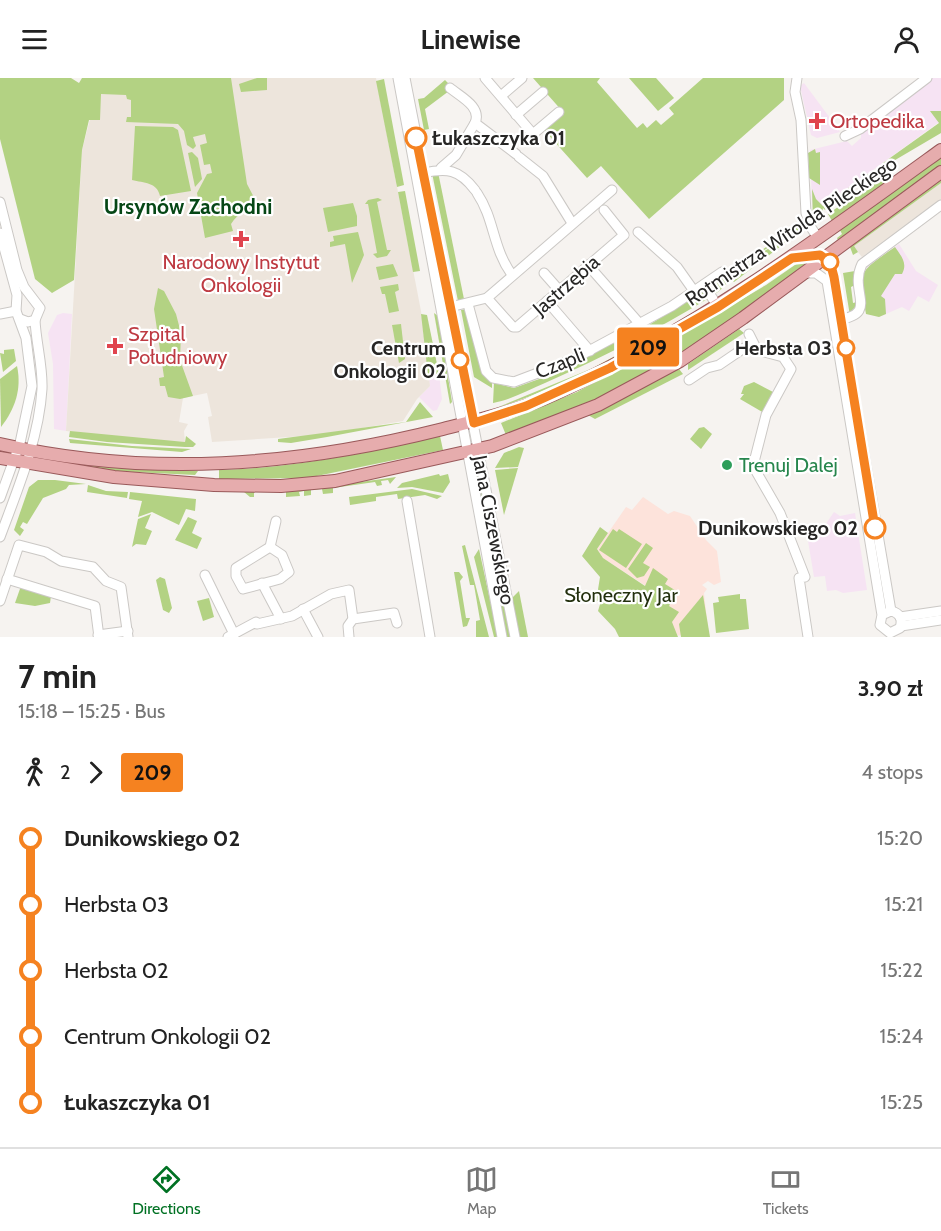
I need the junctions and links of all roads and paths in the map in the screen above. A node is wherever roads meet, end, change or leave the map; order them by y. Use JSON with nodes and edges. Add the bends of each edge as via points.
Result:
{"nodes":[{"id":1,"x":398,"y":78,"type":"edge"},
{"id":2,"x":405,"y":78,"type":"edge"},
{"id":3,"x":485,"y":78,"type":"edge"},
{"id":4,"x":522,"y":78,"type":"edge"},
{"id":5,"x":797,"y":78,"type":"edge"},
{"id":6,"x":927,"y":78,"type":"edge"},
{"id":7,"x":450,"y":88,"type":"dead end"},
{"id":8,"x":543,"y":92,"type":"dead end"},
{"id":9,"x":501,"y":96,"type":"junction"},
{"id":10,"x":559,"y":112,"type":"dead end"},
{"id":11,"x":516,"y":115,"type":"junction"},
{"id":12,"x":475,"y":123,"type":"junction"},
{"id":13,"x":845,"y":136,"type":"dead end"},
{"id":14,"x":941,"y":150,"type":"edge"},
{"id":15,"x":441,"y":168,"type":"junction"},
{"id":16,"x":941,"y":172,"type":"edge"},
{"id":17,"x":423,"y":173,"type":"junction"},
{"id":18,"x":612,"y":190,"type":"dead end"},
{"id":19,"x":0,"y":202,"type":"edge"},
{"id":20,"x":941,"y":205,"type":"edge"},
{"id":21,"x":604,"y":210,"type":"dead end"},
{"id":22,"x":572,"y":223,"type":"junction"},
{"id":23,"x":638,"y":232,"type":"dead end"},
{"id":24,"x":0,"y":233,"type":"edge"},
{"id":25,"x":818,"y":238,"type":"junction"},
{"id":26,"x":839,"y":245,"type":"junction"},
{"id":27,"x":824,"y":256,"type":"junction"},
{"id":28,"x":792,"y":258,"type":"junction"},
{"id":29,"x":588,"y":265,"type":"junction"},
{"id":30,"x":722,"y":272,"type":"dead end"},
{"id":31,"x":544,"y":273,"type":"dead end"},
{"id":32,"x":802,"y":274,"type":"junction"},
{"id":33,"x":512,"y":275,"type":"junction"},
{"id":34,"x":834,"y":277,"type":"junction"},
{"id":35,"x":704,"y":285,"type":"junction"},
{"id":36,"x":559,"y":291,"type":"junction"},
{"id":37,"x":694,"y":291,"type":"junction"},
{"id":38,"x":490,"y":295,"type":"junction"},
{"id":39,"x":33,"y":299,"type":"junction"},
{"id":40,"x":547,"y":301,"type":"junction"},
{"id":41,"x":468,"y":303,"type":"junction"},
{"id":42,"x":718,"y":307,"type":"junction"},
{"id":43,"x":446,"y":308,"type":"junction"},
{"id":44,"x":18,"y":312,"type":"junction"},
{"id":45,"x":0,"y":314,"type":"edge"},
{"id":46,"x":35,"y":320,"type":"junction"},
{"id":47,"x":838,"y":320,"type":"junction"},
{"id":48,"x":639,"y":323,"type":"junction"},
{"id":49,"x":749,"y":334,"type":"dead end"},
{"id":50,"x":757,"y":350,"type":"junction"},
{"id":51,"x":590,"y":351,"type":"junction"},
{"id":52,"x":690,"y":380,"type":"dead end"},
{"id":53,"x":468,"y":424,"type":"junction"},
{"id":54,"x":0,"y":444,"type":"edge"},
{"id":55,"x":23,"y":448,"type":"junction"},
{"id":56,"x":473,"y":451,"type":"junction"},
{"id":57,"x":0,"y":458,"type":"edge"},
{"id":58,"x":19,"y":463,"type":"junction"},
{"id":59,"x":0,"y":498,"type":"edge"},
{"id":60,"x":407,"y":501,"type":"dead end"},
{"id":61,"x":276,"y":521,"type":"dead end"},
{"id":62,"x":0,"y":537,"type":"edge"},
{"id":63,"x":270,"y":547,"type":"junction"},
{"id":64,"x":6,"y":573,"type":"edge"},
{"id":65,"x":205,"y":575,"type":"dead end"},
{"id":66,"x":262,"y":583,"type":"junction"},
{"id":67,"x":0,"y":601,"type":"edge"},
{"id":68,"x":303,"y":609,"type":"junction"},
{"id":69,"x":941,"y":611,"type":"edge"},
{"id":70,"x":886,"y":613,"type":"junction"},
{"id":71,"x":281,"y":619,"type":"junction"},
{"id":72,"x":353,"y":619,"type":"junction"},
{"id":73,"x":941,"y":620,"type":"edge"},
{"id":74,"x":397,"y":623,"type":"dead end"},
{"id":75,"x":893,"y":630,"type":"edge"},
{"id":76,"x":128,"y":634,"type":"edge"},
{"id":77,"x":231,"y":635,"type":"edge"},
{"id":78,"x":98,"y":636,"type":"edge"},
{"id":79,"x":318,"y":637,"type":"edge"},
{"id":80,"x":349,"y":637,"type":"edge"},
{"id":81,"x":430,"y":637,"type":"edge"},
{"id":82,"x":502,"y":637,"type":"edge"},
{"id":83,"x":515,"y":637,"type":"edge"},
{"id":84,"x":808,"y":637,"type":"edge"}],
"edges":[{"from":1,"to":43,"type":"street"},
{"from":2,"to":17,"type":"street"},
{"from":3,"to":9,"type":"street"},
{"from":4,"to":9,"type":"street"},
{"from":5,"to":25,"type":"street","via":[[806,213]]},
{"from":6,"to":13,"type":"street"},
{"from":7,"to":12,"type":"street","via":[[475,109]]},
{"from":8,"to":11,"type":"street"},
{"from":9,"to":11,"type":"street"},
{"from":10,"to":11,"type":"street","via":[[533,134]]},
{"from":12,"to":15,"type":"street","via":[[456,155]]},
{"from":12,"to":22,"type":"street","via":[[543,177]]},
{"from":14,"to":25,"type":"main road","name":"Rotmistrza Witolda Pileckiego"},
{"from":15,"to":17,"type":"street"},
{"from":15,"to":33,"type":"street","via":[[459,175],[476,192],[487,211],[496,249]]},
{"from":16,"to":26,"type":"main road","name":"Rotmistrza Witolda Pileckiego"},
{"from":17,"to":43,"type":"street"},
{"from":18,"to":22,"type":"street"},
{"from":19,"to":39,"type":"street","via":[[17,270]]},
{"from":20,"to":47,"type":"street","via":[[862,264],[858,277],[860,310],[853,318]]},
{"from":21,"to":29,"type":"street","name":"Jastrzębia","via":[[624,235]]},
{"from":22,"to":33,"type":"street"},
{"from":23,"to":37,"type":"street","via":[[672,262]]},
{"from":24,"to":44,"type":"street"},
{"from":25,"to":28,"type":"main road","name":"Rotmistrza Witolda Pileckiego"},
{"from":26,"to":27,"type":"main road","name":"Rotmistrza Witolda Pileckiego"},
{"from":26,"to":34,"type":"street"},
{"from":27,"to":28,"type":"street"},
{"from":27,"to":32,"type":"main road","name":"Rotmistrza Witolda Pileckiego"},
{"from":27,"to":34,"type":"street"},
{"from":28,"to":42,"type":"main road","name":"Rotmistrza Witolda Pileckiego"},
{"from":29,"to":36,"type":"street","name":"Jastrzębia"},
{"from":29,"to":48,"type":"street"},
{"from":30,"to":35,"type":"street","name":"Czapli"},
{"from":31,"to":36,"type":"street"},
{"from":32,"to":47,"type":"street","via":[[816,273],[827,281]]},
{"from":32,"to":56,"type":"main road","name":"Rotmistrza Witolda Pileckiego","via":[[716,338],[634,387],[566,419]]},
{"from":33,"to":38,"type":"street"},
{"from":34,"to":47,"type":"street"},
{"from":35,"to":37,"type":"street","name":"Czapli"},
{"from":35,"to":42,"type":"street"},
{"from":36,"to":40,"type":"street","name":"Jastrzębia"},
{"from":37,"to":48,"type":"street","name":"Czapli"},
{"from":38,"to":40,"type":"street","name":"Jastrzębia","via":[[515,328]]},
{"from":38,"to":41,"type":"street"},
{"from":39,"to":44,"type":"street","via":[[25,299]]},
{"from":39,"to":46,"type":"street","via":[[40,308]]},
{"from":40,"to":51,"type":"street"},
{"from":41,"to":43,"type":"street"},
{"from":41,"to":51,"type":"street","name":"Czapli","via":[[486,371],[494,378],[514,382]]},
{"from":42,"to":53,"type":"main road","name":"Rotmistrza Witolda Pileckiego","via":[[562,391]]},
{"from":43,"to":53,"type":"street","name":"Jana Ciszewskiego"},
{"from":44,"to":45,"type":"street"},
{"from":44,"to":46,"type":"street","via":[[28,322]]},
{"from":44,"to":55,"type":"street","via":[[26,338],[32,386]]},
{"from":46,"to":55,"type":"street","via":[[42,388]]},
{"from":47,"to":70,"type":"street"},
{"from":48,"to":51,"type":"street","name":"Czapli"},
{"from":49,"to":50,"type":"street"},
{"from":50,"to":52,"type":"street","via":[[743,348]]},
{"from":50,"to":84,"type":"street","via":[[783,357],[791,369],[766,415],[753,466],[780,513],[805,577],[799,578]]},
{"from":53,"to":55,"type":"main road","name":"Rotmistrza Witolda Pileckiego","via":[[375,444],[242,464],[107,460]]},
{"from":53,"to":56,"type":"street","name":"Jana Ciszewskiego"},
{"from":54,"to":55,"type":"main road","name":"Rotmistrza Witolda Pileckiego"},
{"from":55,"to":58,"type":"street"},
{"from":56,"to":58,"type":"main road","name":"Rotmistrza Witolda Pileckiego","via":[[335,481],[281,486],[217,486],[114,477]]},
{"from":56,"to":82,"type":"street","name":"Jana Ciszewskiego"},
{"from":56,"to":83,"type":"street","name":"Jana Ciszewskiego"},
{"from":57,"to":58,"type":"main road","name":"Rotmistrza Witolda Pileckiego"},
{"from":58,"to":59,"type":"street"},
{"from":58,"to":62,"type":"street"},
{"from":60,"to":81,"type":"street"},
{"from":61,"to":63,"type":"street"},
{"from":63,"to":66,"type":"street","via":[[285,559],[289,572],[280,579]]},
{"from":63,"to":66,"type":"street","via":[[235,571],[243,589]]},
{"from":64,"to":67,"type":"street"},
{"from":64,"to":76,"type":"street","via":[[19,545],[94,568],[106,581],[121,587]]},
{"from":64,"to":78,"type":"street","via":[[95,606]]},
{"from":65,"to":77,"type":"street"},
{"from":66,"to":71,"type":"street"},
{"from":68,"to":71,"type":"street"},
{"from":68,"to":72,"type":"street","via":[[331,594],[349,590]]},
{"from":68,"to":79,"type":"street"},
{"from":69,"to":75,"type":"street"},
{"from":70,"to":75,"type":"street"},
{"from":70,"to":75,"type":"street","via":[[880,625]]},
{"from":71,"to":77,"type":"street","via":[[256,622]]},
{"from":72,"to":74,"type":"street","via":[[394,613]]},
{"from":72,"to":80,"type":"street","via":[[348,626]]},
{"from":73,"to":75,"type":"street"},
{"from":76,"to":78,"type":"street"}]}
